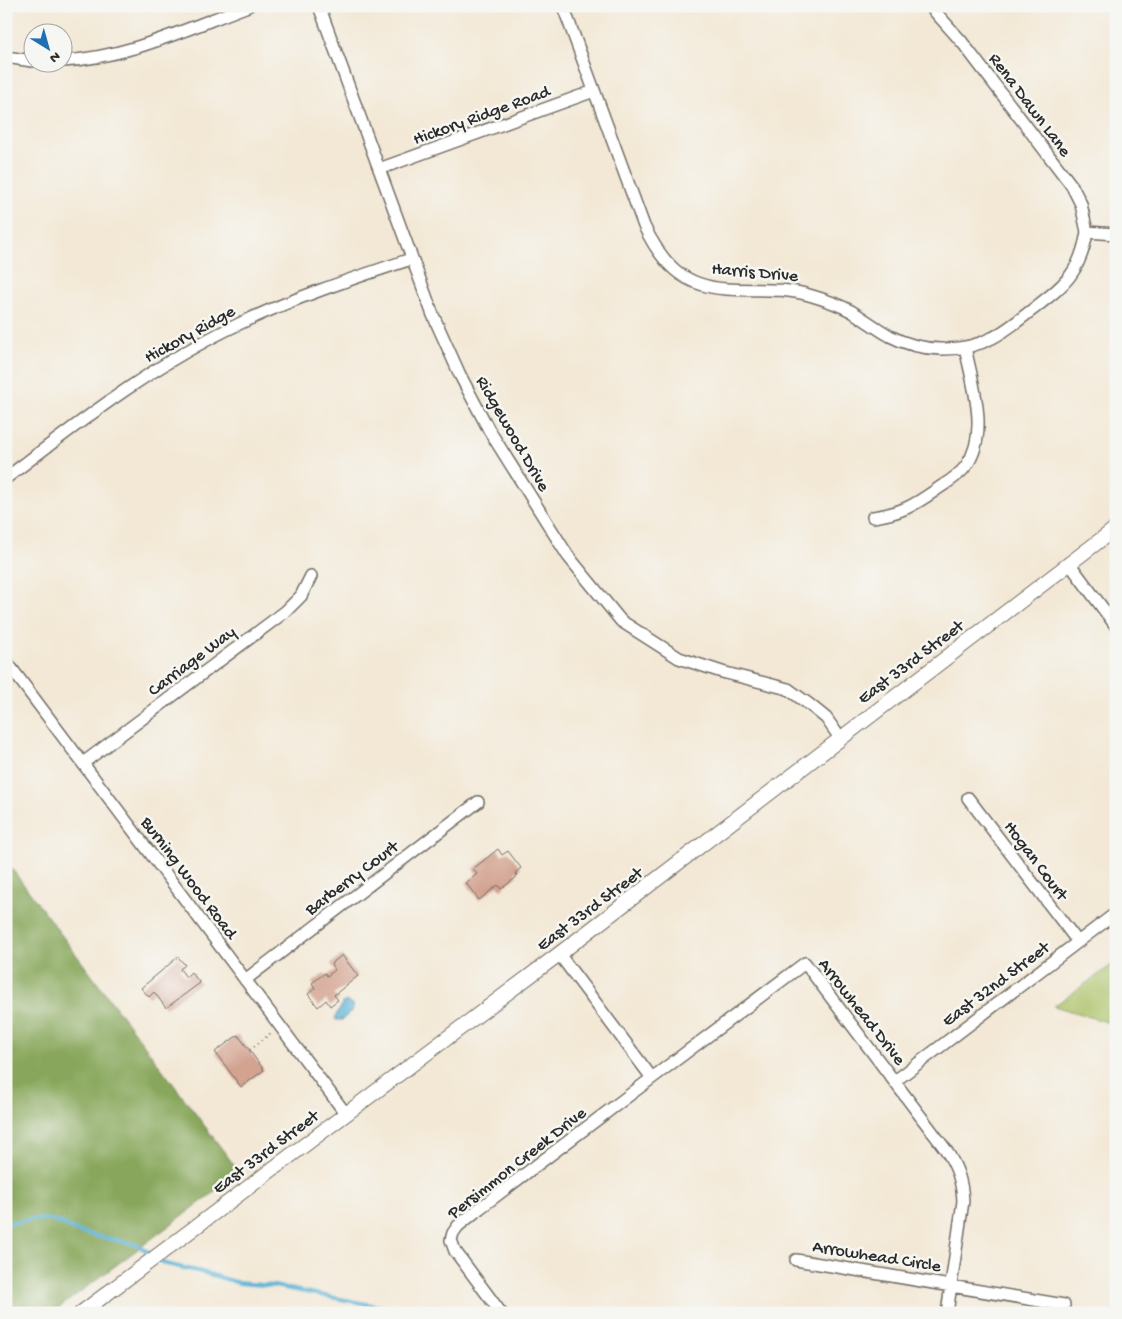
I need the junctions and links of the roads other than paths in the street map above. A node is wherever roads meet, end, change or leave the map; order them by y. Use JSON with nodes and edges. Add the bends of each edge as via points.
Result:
{"nodes":[{"id":1,"x":248,"y":6,"type":"edge"},
{"id":2,"x":319,"y":6,"type":"edge"},
{"id":3,"x":563,"y":6,"type":"edge"},
{"id":4,"x":930,"y":6,"type":"edge"},
{"id":5,"x":6,"y":57,"type":"edge"},
{"id":6,"x":22,"y":59,"type":"edge"},
{"id":7,"x":72,"y":60,"type":"edge"},
{"id":8,"x":594,"y":91,"type":"junction"},
{"id":9,"x":379,"y":170,"type":"junction"},
{"id":10,"x":1087,"y":232,"type":"junction"},
{"id":11,"x":1116,"y":234,"type":"edge"},
{"id":12,"x":411,"y":259,"type":"junction"},
{"id":13,"x":964,"y":347,"type":"junction"},
{"id":14,"x":6,"y":478,"type":"edge"},
{"id":15,"x":873,"y":517,"type":"dead end"},
{"id":16,"x":1116,"y":528,"type":"edge"},
{"id":17,"x":1069,"y":563,"type":"junction"},
{"id":18,"x":311,"y":576,"type":"dead end"},
{"id":19,"x":1116,"y":626,"type":"edge"},
{"id":20,"x":6,"y":661,"type":"edge"},
{"id":21,"x":840,"y":738,"type":"junction"},
{"id":22,"x":83,"y":763,"type":"junction"},
{"id":23,"x":968,"y":798,"type":"dead end"},
{"id":24,"x":478,"y":802,"type":"dead end"},
{"id":25,"x":1116,"y":913,"type":"edge"},
{"id":26,"x":1078,"y":942,"type":"junction"},
{"id":27,"x":559,"y":954,"type":"junction"},
{"id":28,"x":245,"y":980,"type":"junction"},
{"id":29,"x":652,"y":1078,"type":"junction"},
{"id":30,"x":895,"y":1081,"type":"junction"},
{"id":31,"x":346,"y":1114,"type":"junction"},
{"id":32,"x":796,"y":1260,"type":"dead end"},
{"id":33,"x":952,"y":1285,"type":"junction"},
{"id":34,"x":1064,"y":1305,"type":"dead end"},
{"id":35,"x":81,"y":1313,"type":"edge"},
{"id":36,"x":500,"y":1313,"type":"edge"},
{"id":37,"x":947,"y":1313,"type":"edge"}],
"edges":[{"from":1,"to":7,"type":"street","via":[[136,47]]},
{"from":2,"to":9,"type":"street","name":"Ridgewood Drive"},
{"from":3,"to":8,"type":"street","name":"Harris Drive"},
{"from":4,"to":10,"type":"street","name":"Rena Dawn Lane","via":[[962,42],[1072,186],[1081,204]]},
{"from":5,"to":6,"type":"street"},
{"from":8,"to":9,"type":"street","name":"Hickory Ridge Road"},
{"from":8,"to":13,"type":"street","name":"Harris Drive","via":[[644,226],[660,255],[677,272],[699,283],[724,289],[775,289],[816,297],[850,311],[906,344],[926,348]]},
{"from":9,"to":12,"type":"street","name":"Ridgewood Drive"},
{"from":10,"to":11,"type":"street"},
{"from":10,"to":13,"type":"street","name":"Harris Drive","via":[[1083,253],[1073,273],[1060,288],[1004,331]]},
{"from":12,"to":14,"type":"street","name":"Hickory Ridge","via":[[325,288],[232,328],[138,381]]},
{"from":12,"to":21,"type":"street","name":"Ridgewood Drive","via":[[460,375],[489,430],[568,556],[621,621],[678,658],[788,689],[826,718]]},
{"from":13,"to":15,"type":"street","via":[[978,416],[972,455],[955,478],[914,506],[894,514]]},
{"from":16,"to":17,"type":"street","name":"East 33rd Street"},
{"from":17,"to":19,"type":"street"},
{"from":17,"to":21,"type":"street","name":"East 33rd Street"},
{"from":18,"to":22,"type":"street","name":"Carriage Way","via":[[301,596],[286,611]]},
{"from":20,"to":22,"type":"street","name":"Burning Wood Road"},
{"from":21,"to":27,"type":"street","name":"East 33rd Street"},
{"from":22,"to":28,"type":"street","name":"Burning Wood Road"},
{"from":23,"to":26,"type":"street","name":"Hogan Court"},
{"from":24,"to":28,"type":"street","name":"Barberry Court"},
{"from":25,"to":26,"type":"street","name":"East 32nd Street"},
{"from":26,"to":30,"type":"street","name":"East 32nd Street"},
{"from":27,"to":29,"type":"street"},
{"from":27,"to":31,"type":"street","name":"East 33rd Street"},
{"from":28,"to":31,"type":"street","name":"Burning Wood Road"},
{"from":29,"to":30,"type":"street","name":"Arrowhead Drive","via":[[805,963]]},
{"from":29,"to":36,"type":"street","name":"Persimmon Creek Drive","via":[[452,1232],[455,1250]]},
{"from":30,"to":33,"type":"street","name":"Arrowhead Drive","via":[[949,1155],[962,1184],[963,1202]]},
{"from":31,"to":35,"type":"street","name":"East 33rd Street"},
{"from":32,"to":33,"type":"street","name":"Arrowhead Circle"},
{"from":33,"to":34,"type":"street","name":"Arrowhead Circle"},
{"from":33,"to":37,"type":"street","name":"Arrowhead Drive"}]}
